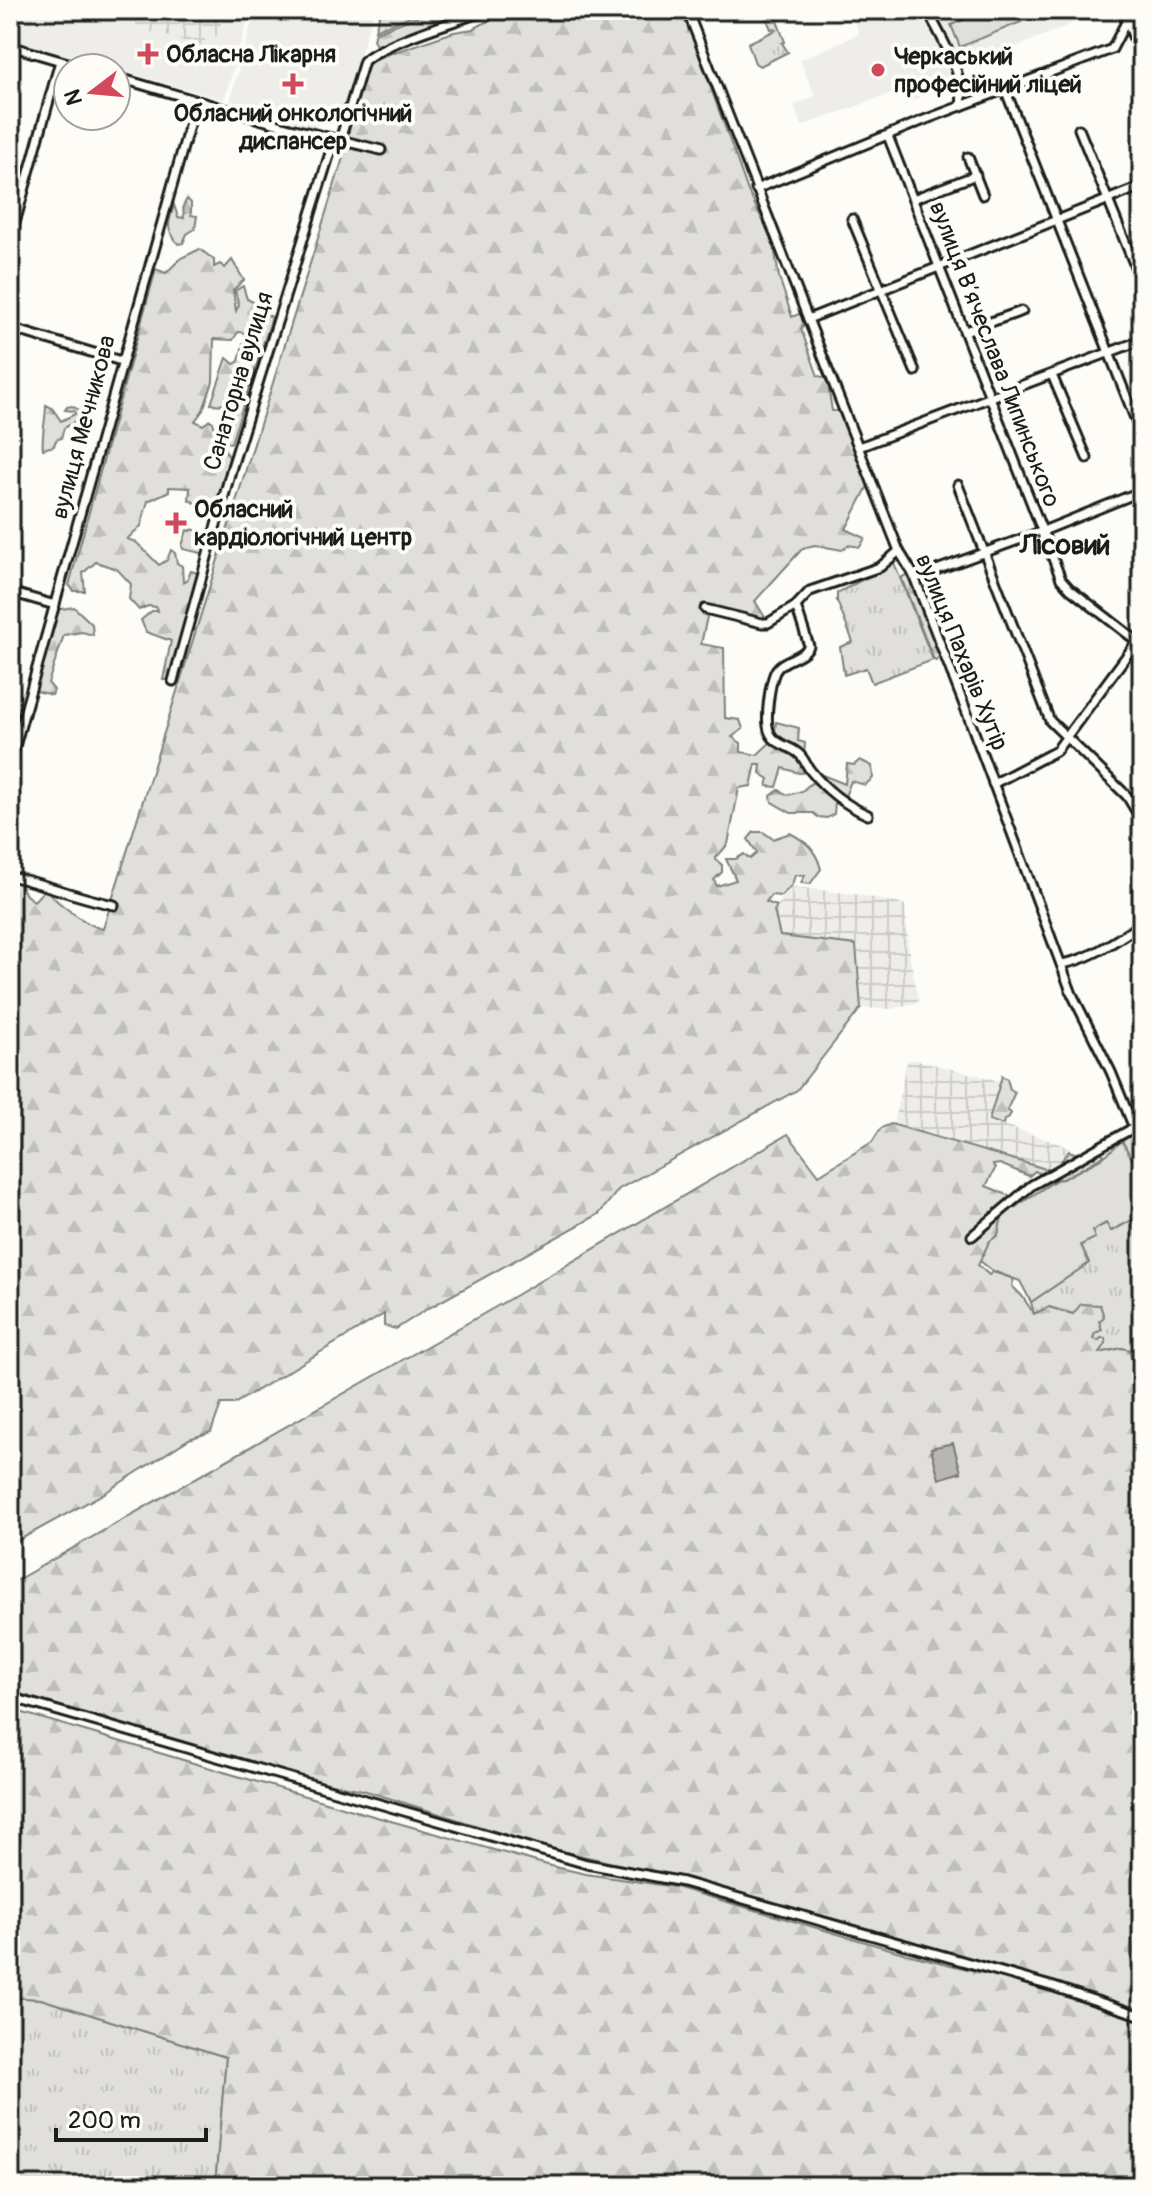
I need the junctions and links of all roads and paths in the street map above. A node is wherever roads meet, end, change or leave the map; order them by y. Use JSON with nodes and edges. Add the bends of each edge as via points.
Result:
{"nodes":[{"id":1,"x":488,"y":10,"type":"edge"},
{"id":2,"x":687,"y":10,"type":"edge"},
{"id":3,"x":927,"y":10,"type":"edge"},
{"id":4,"x":1126,"y":15,"type":"edge"},
{"id":5,"x":10,"y":46,"type":"edge"},
{"id":6,"x":1142,"y":57,"type":"edge"},
{"id":7,"x":52,"y":59,"type":"edge"},
{"id":8,"x":132,"y":82,"type":"edge"},
{"id":9,"x":1005,"y":89,"type":"junction"},
{"id":10,"x":52,"y":90,"type":"edge"},
{"id":11,"x":196,"y":101,"type":"junction"},
{"id":12,"x":961,"y":106,"type":"junction"},
{"id":13,"x":1079,"y":129,"type":"dead end"},
{"id":14,"x":888,"y":136,"type":"junction"},
{"id":15,"x":337,"y":140,"type":"junction"},
{"id":16,"x":381,"y":150,"type":"dead end"},
{"id":17,"x":968,"y":157,"type":"dead end"},
{"id":18,"x":976,"y":175,"type":"junction"},
{"id":19,"x":1142,"y":186,"type":"edge"},
{"id":20,"x":756,"y":189,"type":"junction"},
{"id":21,"x":983,"y":195,"type":"dead end"},
{"id":22,"x":913,"y":199,"type":"junction"},
{"id":23,"x":1106,"y":200,"type":"junction"},
{"id":24,"x":852,"y":219,"type":"dead end"},
{"id":25,"x":1056,"y":219,"type":"junction"},
{"id":26,"x":10,"y":241,"type":"edge"},
{"id":27,"x":939,"y":265,"type":"junction"},
{"id":28,"x":1137,"y":271,"type":"dead end"},
{"id":29,"x":882,"y":289,"type":"junction"},
{"id":30,"x":1022,"y":311,"type":"dead end"},
{"id":31,"x":808,"y":319,"type":"junction"},
{"id":32,"x":10,"y":328,"type":"edge"},
{"id":33,"x":965,"y":331,"type":"junction"},
{"id":34,"x":1142,"y":340,"type":"edge"},
{"id":35,"x":1109,"y":353,"type":"junction"},
{"id":36,"x":121,"y":361,"type":"junction"},
{"id":37,"x":915,"y":371,"type":"dead end"},
{"id":38,"x":1052,"y":375,"type":"junction"},
{"id":39,"x":990,"y":398,"type":"junction"},
{"id":40,"x":1142,"y":436,"type":"edge"},
{"id":41,"x":859,"y":447,"type":"junction"},
{"id":42,"x":1087,"y":458,"type":"dead end"},
{"id":43,"x":958,"y":485,"type":"dead end"},
{"id":44,"x":1142,"y":491,"type":"edge"},
{"id":45,"x":1043,"y":531,"type":"junction"},
{"id":46,"x":899,"y":551,"type":"junction"},
{"id":47,"x":985,"y":554,"type":"junction"},
{"id":48,"x":913,"y":574,"type":"junction"},
{"id":49,"x":10,"y":592,"type":"edge"},
{"id":50,"x":55,"y":605,"type":"junction"},
{"id":51,"x":796,"y":606,"type":"junction"},
{"id":52,"x":705,"y":609,"type":"dead end"},
{"id":53,"x":1140,"y":640,"type":"edge"},
{"id":54,"x":173,"y":681,"type":"dead end"},
{"id":55,"x":1064,"y":737,"type":"junction"},
{"id":56,"x":13,"y":743,"type":"edge"},
{"id":57,"x":10,"y":764,"type":"edge"},
{"id":58,"x":993,"y":784,"type":"junction"},
{"id":59,"x":868,"y":815,"type":"dead end"},
{"id":60,"x":1142,"y":821,"type":"edge"},
{"id":61,"x":10,"y":876,"type":"edge"},
{"id":62,"x":114,"y":905,"type":"dead end"},
{"id":63,"x":1142,"y":924,"type":"edge"},
{"id":64,"x":1061,"y":964,"type":"junction"},
{"id":65,"x":1142,"y":1123,"type":"edge"},
{"id":66,"x":1134,"y":1128,"type":"junction"},
{"id":67,"x":972,"y":1236,"type":"dead end"},
{"id":68,"x":10,"y":1697,"type":"edge"},
{"id":69,"x":1142,"y":2016,"type":"edge"}],
"edges":[{"from":1,"to":15,"type":"street","name":"Санаторна вулиця","via":[[392,45],[364,61]]},
{"from":2,"to":20,"type":"street","name":"вулиця Пахарів Хутір"},
{"from":3,"to":12,"type":"street","via":[[957,76]]},
{"from":4,"to":6,"type":"main road"},
{"from":4,"to":9,"type":"street","via":[[1112,49]]},
{"from":5,"to":7,"type":"street"},
{"from":8,"to":11,"type":"street"},
{"from":9,"to":12,"type":"street"},
{"from":9,"to":25,"type":"street"},
{"from":10,"to":26,"type":"street"},
{"from":11,"to":15,"type":"street"},
{"from":11,"to":36,"type":"street","name":"вулиця Мечникова"},
{"from":12,"to":14,"type":"street"},
{"from":13,"to":23,"type":"street"},
{"from":14,"to":20,"type":"street"},
{"from":14,"to":22,"type":"street","name":"вулиця Вʼячеслава Липинського"},
{"from":15,"to":16,"type":"street"},
{"from":15,"to":54,"type":"street","name":"Санаторна вулиця","via":[[232,467]]},
{"from":17,"to":18,"type":"street"},
{"from":18,"to":21,"type":"street"},
{"from":18,"to":22,"type":"street"},
{"from":19,"to":23,"type":"street"},
{"from":20,"to":31,"type":"street","name":"вулиця Пахарів Хутір"},
{"from":22,"to":27,"type":"street","name":"вулиця Вʼячеслава Липинського"},
{"from":23,"to":25,"type":"street"},
{"from":23,"to":28,"type":"street"},
{"from":24,"to":29,"type":"street"},
{"from":25,"to":27,"type":"street"},
{"from":25,"to":35,"type":"street"},
{"from":27,"to":29,"type":"street"},
{"from":27,"to":33,"type":"street","name":"вулиця Вʼячеслава Липинського"},
{"from":29,"to":31,"type":"street"},
{"from":29,"to":37,"type":"street"},
{"from":30,"to":33,"type":"street"},
{"from":31,"to":41,"type":"street","name":"вулиця Пахарів Хутір"},
{"from":32,"to":36,"type":"street"},
{"from":33,"to":39,"type":"street","name":"вулиця Вʼячеслава Липинського"},
{"from":34,"to":35,"type":"street"},
{"from":35,"to":38,"type":"street"},
{"from":35,"to":40,"type":"street"},
{"from":36,"to":50,"type":"street","name":"вулиця Мечникова"},
{"from":38,"to":39,"type":"street"},
{"from":38,"to":42,"type":"street"},
{"from":39,"to":41,"type":"street"},
{"from":39,"to":45,"type":"street","name":"вулиця Вʼячеслава Липинського"},
{"from":41,"to":46,"type":"street","name":"вулиця Пахарів Хутір"},
{"from":43,"to":47,"type":"street"},
{"from":44,"to":45,"type":"street"},
{"from":45,"to":47,"type":"street"},
{"from":45,"to":53,"type":"street","name":"вулиця Вʼячеслава Липинського","via":[[1061,579]]},
{"from":46,"to":48,"type":"street","name":"вулиця Пахарів Хутір"},
{"from":46,"to":51,"type":"street","via":[[880,567],[810,591]]},
{"from":47,"to":48,"type":"street"},
{"from":47,"to":55,"type":"street","via":[[1046,713]]},
{"from":48,"to":58,"type":"street","name":"вулиця Пахарів Хутір"},
{"from":49,"to":50,"type":"street"},
{"from":50,"to":56,"type":"street","name":"вулиця Мечникова"},
{"from":51,"to":52,"type":"street","via":[[768,623]]},
{"from":51,"to":59,"type":"street","via":[[809,646],[775,673],[769,731],[799,753],[844,804]]},
{"from":53,"to":55,"type":"street"},
{"from":55,"to":58,"type":"street","via":[[1051,754]]},
{"from":55,"to":60,"type":"street","via":[[1127,796]]},
{"from":56,"to":57,"type":"street","name":"вулиця Мечникова"},
{"from":58,"to":64,"type":"street","name":"вулиця Пахарів Хутір"},
{"from":61,"to":62,"type":"street"},
{"from":63,"to":64,"type":"street","via":[[1096,952]]},
{"from":64,"to":66,"type":"street","name":"вулиця Пахарів Хутір"},
{"from":65,"to":66,"type":"street"},
{"from":66,"to":67,"type":"street","via":[[1032,1185]]},
{"from":68,"to":69,"type":"street","via":[[587,1864],[683,1882],[904,1944]]}]}
